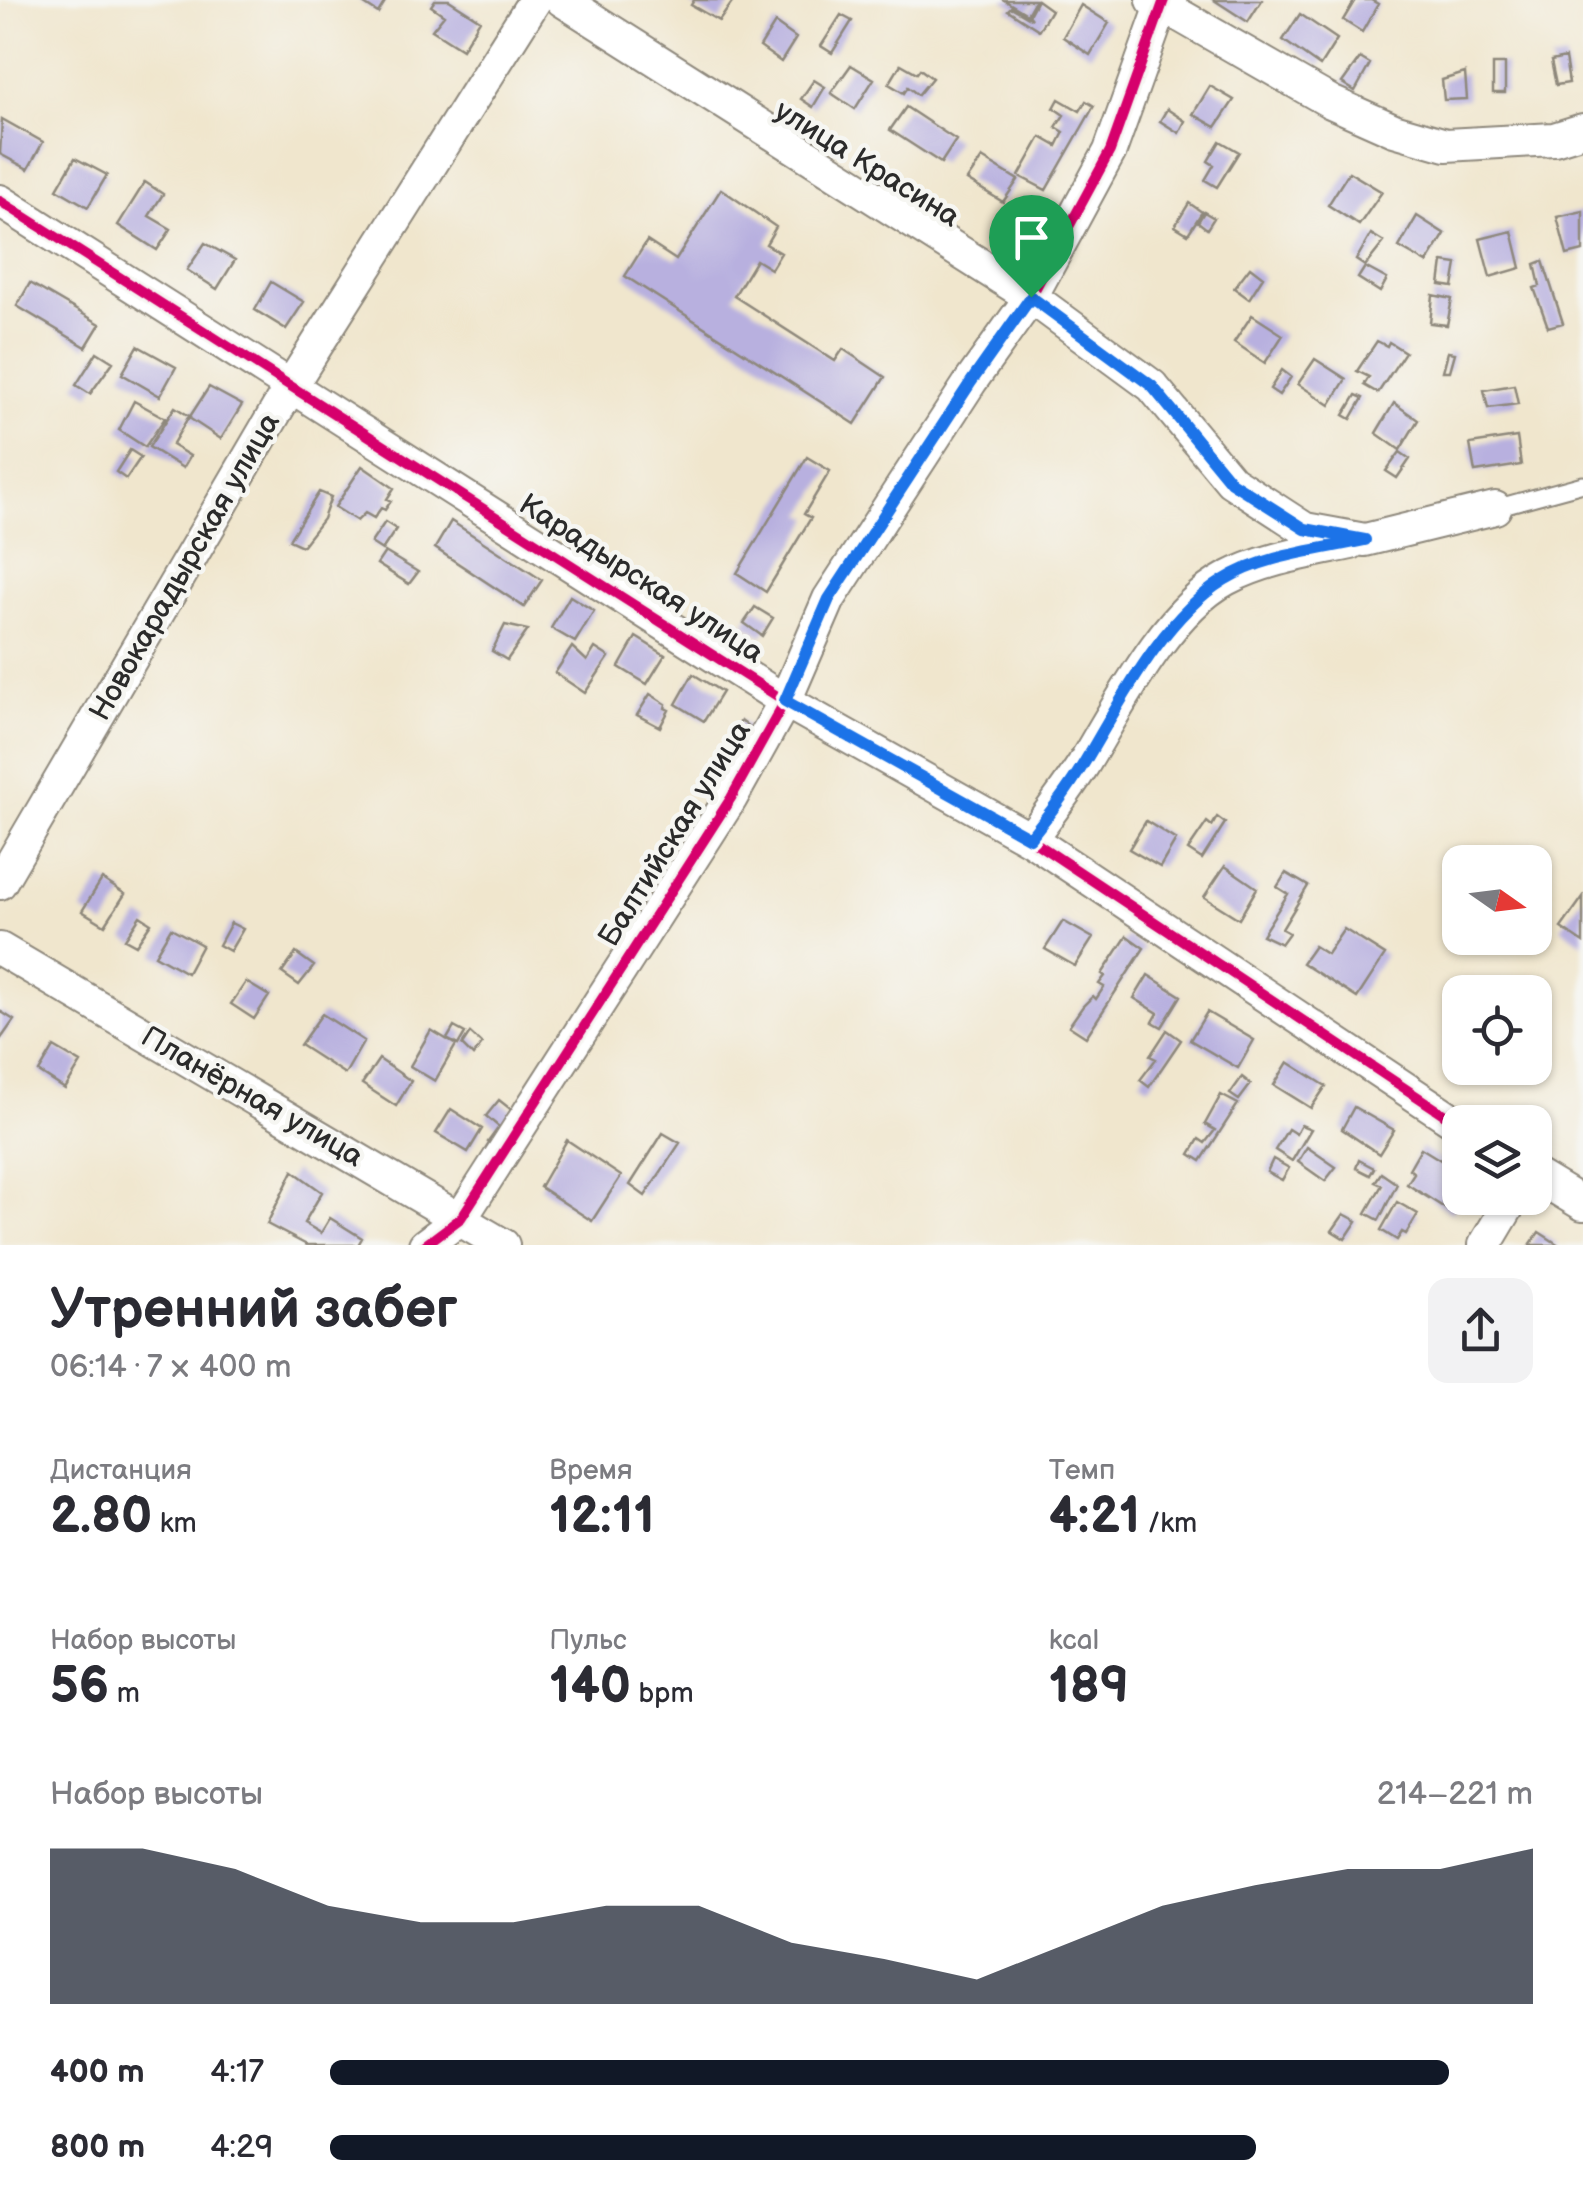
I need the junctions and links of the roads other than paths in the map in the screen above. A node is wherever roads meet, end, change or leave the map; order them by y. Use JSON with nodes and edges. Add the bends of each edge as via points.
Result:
{"nodes":[{"id":1,"x":535,"y":0,"type":"edge"},
{"id":2,"x":562,"y":0,"type":"edge"},
{"id":3,"x":1160,"y":2,"type":"edge"},
{"id":4,"x":1583,"y":130,"type":"edge"},
{"id":5,"x":0,"y":200,"type":"edge"},
{"id":6,"x":1031,"y":297,"type":"junction"},
{"id":7,"x":292,"y":384,"type":"junction"},
{"id":8,"x":1583,"y":484,"type":"edge"},
{"id":9,"x":1495,"y":508,"type":"joint"},
{"id":10,"x":1365,"y":540,"type":"junction"},
{"id":11,"x":785,"y":701,"type":"junction"},
{"id":12,"x":1030,"y":838,"type":"junction"},
{"id":13,"x":0,"y":883,"type":"edge"},
{"id":14,"x":0,"y":949,"type":"edge"},
{"id":15,"x":1442,"y":1114,"type":"edge"},
{"id":16,"x":1552,"y":1185,"type":"edge"},
{"id":17,"x":1583,"y":1204,"type":"edge"},
{"id":18,"x":1504,"y":1215,"type":"edge"},
{"id":19,"x":460,"y":1218,"type":"junction"},
{"id":20,"x":424,"y":1245,"type":"edge"},
{"id":21,"x":504,"y":1245,"type":"edge"},
{"id":22,"x":1485,"y":1245,"type":"edge"}],
"edges":[{"from":1,"to":7,"type":"street","name":"Новокарадырская улица"},
{"from":2,"to":6,"type":"street","name":"улица Красина"},
{"from":3,"to":4,"type":"street","via":[[1331,102],[1394,130],[1446,145],[1554,139]]},
{"from":3,"to":6,"type":"street","name":"Балтийская улица","via":[[1110,151]]},
{"from":5,"to":7,"type":"street","name":"Карадырская улица"},
{"from":6,"to":10,"type":"street","name":"улица Красина","via":[[1152,386],[1231,482],[1305,529]]},
{"from":6,"to":11,"type":"street","name":"Балтийская улица","via":[[829,599]]},
{"from":7,"to":11,"type":"street","name":"Карадырская улица"},
{"from":7,"to":13,"type":"street","name":"Новокарадырская улица"},
{"from":8,"to":9,"type":"lane"},
{"from":9,"to":10,"type":"street","name":"улица Красина"},
{"from":10,"to":12,"type":"street","via":[[1258,566],[1224,580],[1188,612],[1149,657]]},
{"from":11,"to":12,"type":"street","name":"Карадырская улица"},
{"from":11,"to":19,"type":"street","name":"Балтийская улица","via":[[731,798]]},
{"from":12,"to":15,"type":"street","name":"Карадырская улица"},
{"from":14,"to":19,"type":"street","name":"Планёрная улица"},
{"from":16,"to":17,"type":"street"},
{"from":18,"to":22,"type":"street"},
{"from":19,"to":20,"type":"street","name":"Балтийская улица"},
{"from":19,"to":21,"type":"street","name":"Планёрная улица"}]}
